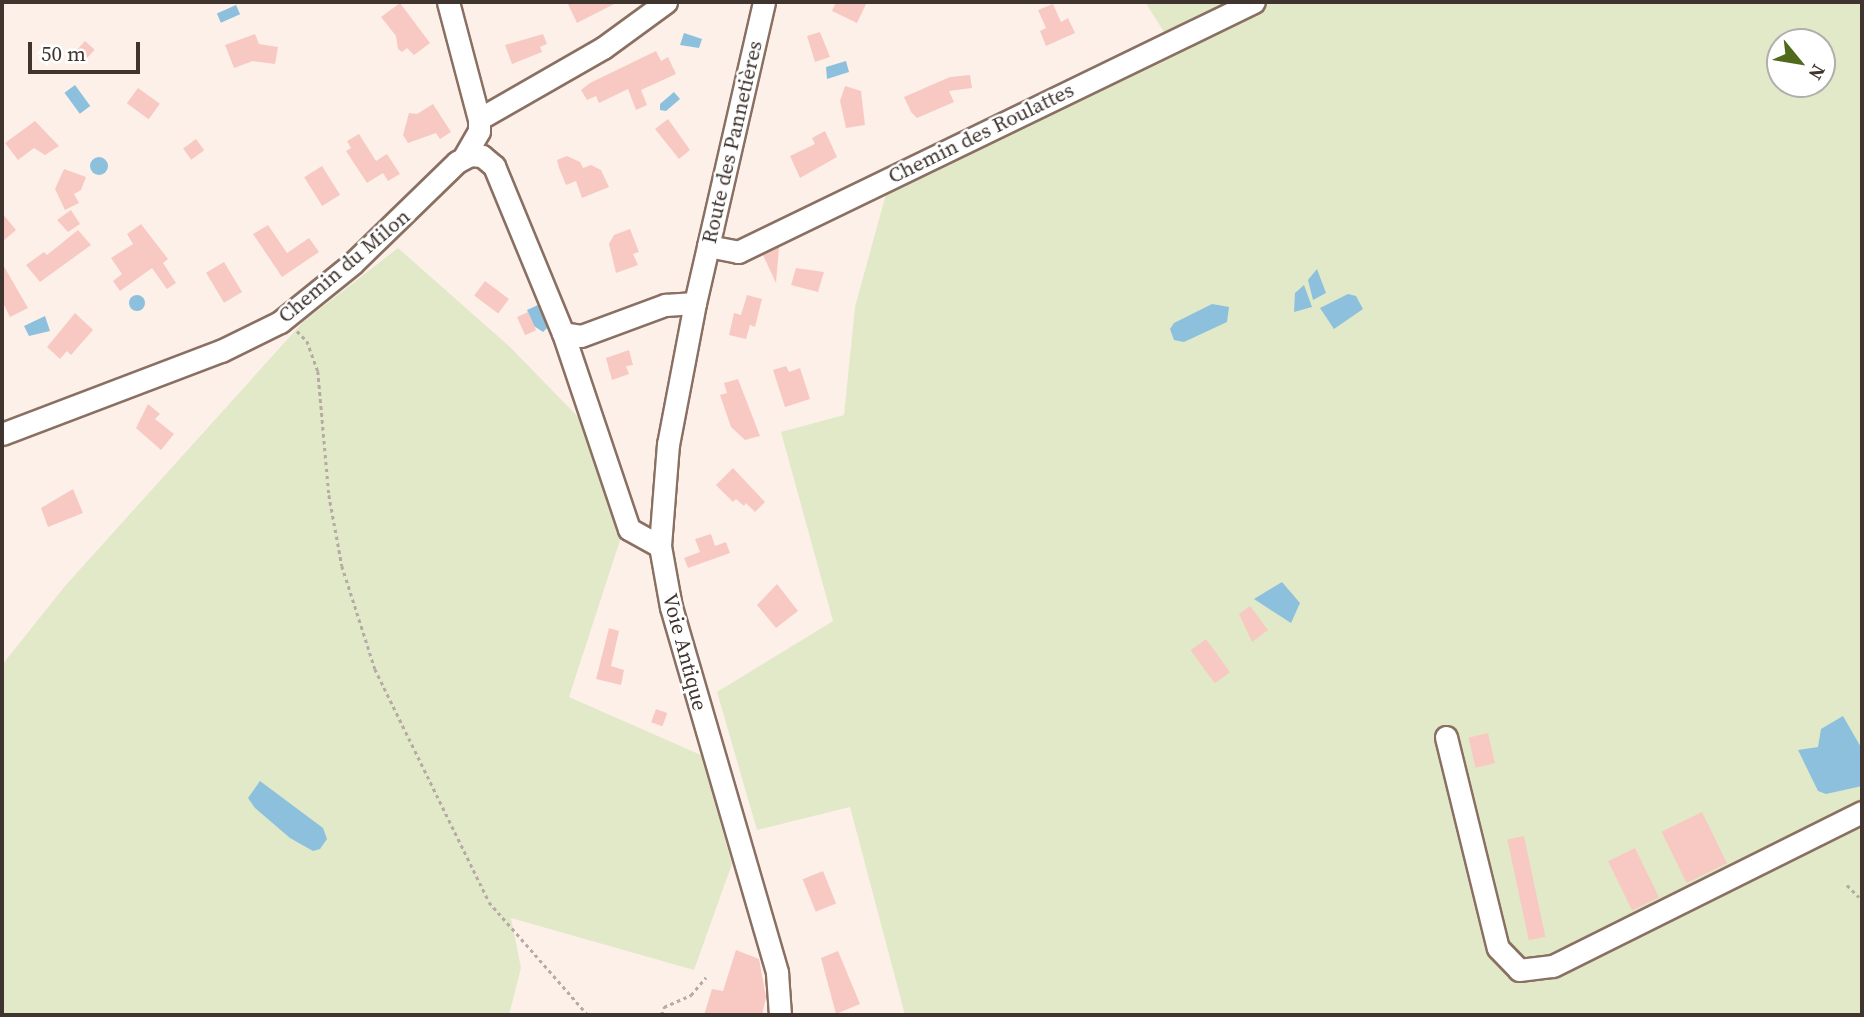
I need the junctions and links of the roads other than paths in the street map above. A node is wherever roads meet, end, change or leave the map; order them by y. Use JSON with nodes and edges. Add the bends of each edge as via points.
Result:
{"nodes":[{"id":1,"x":448,"y":2,"type":"edge"},
{"id":2,"x":666,"y":2,"type":"edge"},
{"id":3,"x":764,"y":2,"type":"edge"},
{"id":4,"x":1254,"y":2,"type":"edge"},
{"id":5,"x":479,"y":125,"type":"junction"},
{"id":6,"x":464,"y":157,"type":"junction"},
{"id":7,"x":490,"y":163,"type":"junction"},
{"id":8,"x":441,"y":179,"type":"junction"},
{"id":9,"x":499,"y":186,"type":"junction"},
{"id":10,"x":708,"y":246,"type":"junction"},
{"id":11,"x":697,"y":292,"type":"junction"},
{"id":12,"x":563,"y":333,"type":"junction"},
{"id":13,"x":2,"y":434,"type":"edge"},
{"id":14,"x":660,"y":546,"type":"junction"},
{"id":15,"x":1446,"y":737,"type":"dead end"},
{"id":16,"x":1862,"y":812,"type":"edge"},
{"id":17,"x":780,"y":1015,"type":"edge"}],
"edges":[{"from":1,"to":5,"type":"street"},
{"from":2,"to":5,"type":"street","via":[[603,48]]},
{"from":3,"to":10,"type":"street","name":"Route des Pannetières"},
{"from":4,"to":10,"type":"street","name":"Chemin des Roulattes","via":[[738,252]]},
{"from":5,"to":6,"type":"street","name":"Chemin du Milon"},
{"from":5,"to":7,"type":"street"},
{"from":6,"to":7,"type":"street","via":[[482,156]]},
{"from":6,"to":8,"type":"street","name":"Chemin du Milon"},
{"from":7,"to":9,"type":"street"},
{"from":8,"to":9,"type":"street","via":[[456,169],[471,168]]},
{"from":8,"to":13,"type":"street","name":"Chemin du Milon","via":[[353,263],[284,318],[221,351]]},
{"from":9,"to":12,"type":"street"},
{"from":10,"to":11,"type":"street","name":"Route des Pannetières"},
{"from":11,"to":12,"type":"street","via":[[581,335]]},
{"from":11,"to":14,"type":"street","name":"Voie Antique","via":[[668,444]]},
{"from":12,"to":14,"type":"street","via":[[629,528]]},
{"from":14,"to":17,"type":"street","name":"Voie Antique","via":[[671,607],[777,973]]},
{"from":15,"to":16,"type":"street","via":[[1498,948],[1519,970],[1553,966]]}]}
